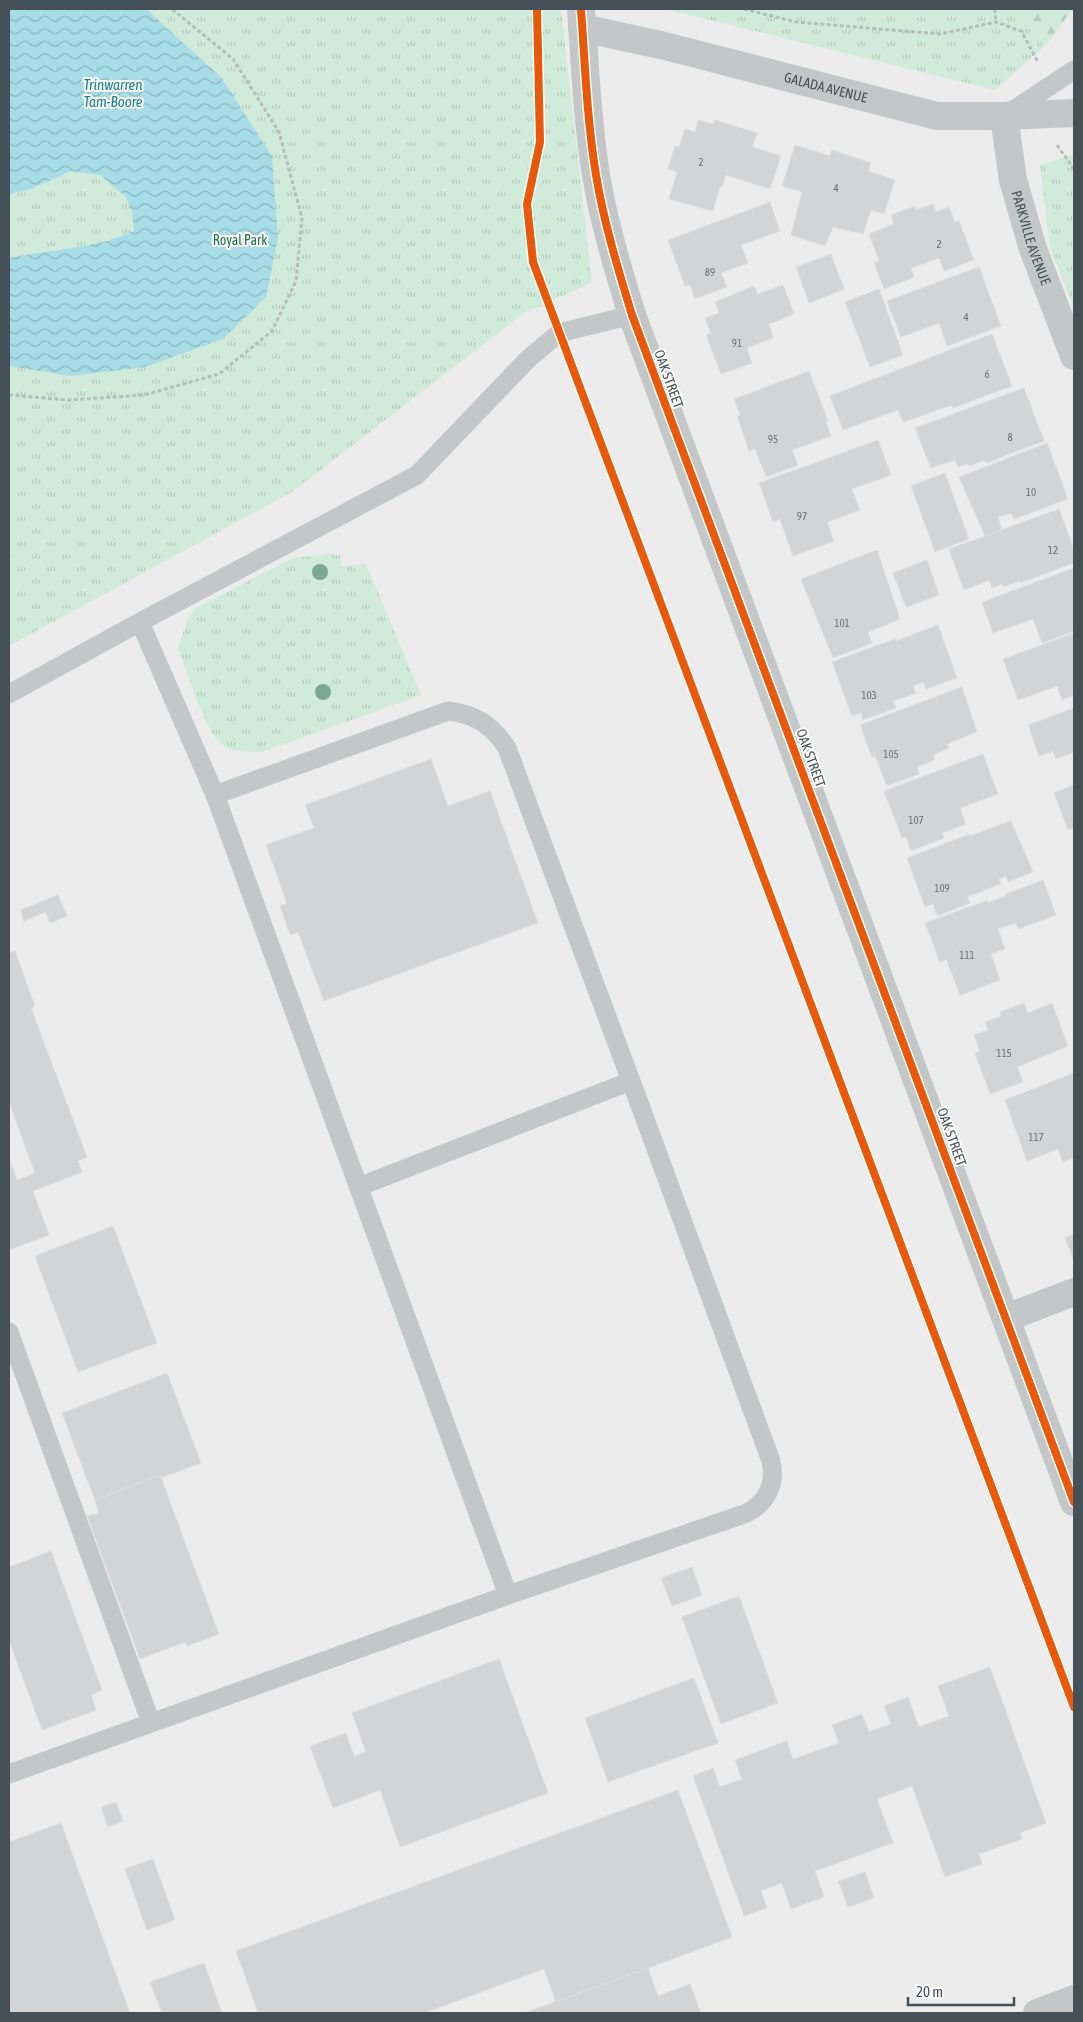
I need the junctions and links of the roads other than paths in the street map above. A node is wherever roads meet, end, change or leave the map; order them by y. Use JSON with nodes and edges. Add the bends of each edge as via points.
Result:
{"nodes":[{"id":1,"x":582,"y":18,"type":"edge"},
{"id":2,"x":1074,"y":70,"type":"edge"},
{"id":3,"x":1074,"y":113,"type":"edge"},
{"id":4,"x":1004,"y":116,"type":"junction"},
{"id":5,"x":632,"y":315,"type":"junction"},
{"id":6,"x":1074,"y":356,"type":"edge"},
{"id":7,"x":140,"y":622,"type":"junction"},
{"id":8,"x":9,"y":694,"type":"edge"},
{"id":9,"x":215,"y":795,"type":"junction"},
{"id":10,"x":631,"y":1081,"type":"junction"},
{"id":11,"x":358,"y":1187,"type":"junction"},
{"id":12,"x":1074,"y":1292,"type":"edge"},
{"id":13,"x":1006,"y":1318,"type":"junction"},
{"id":14,"x":9,"y":1332,"type":"edge"},
{"id":15,"x":1074,"y":1502,"type":"edge"},
{"id":16,"x":508,"y":1595,"type":"junction"},
{"id":17,"x":151,"y":1723,"type":"junction"},
{"id":18,"x":9,"y":1774,"type":"edge"},
{"id":19,"x":1074,"y":1999,"type":"edge"},
{"id":20,"x":1037,"y":2013,"type":"edge"}],
"edges":[{"from":1,"to":4,"type":"street","name":"GALADA AVENUE","via":[[665,46],[937,116]]},
{"from":1,"to":5,"type":"street","name":"OAK STREET","via":[[588,115],[596,176],[611,246]]},
{"from":2,"to":4,"type":"lane"},
{"from":3,"to":4,"type":"street","name":"GALADA AVENUE"},
{"from":4,"to":6,"type":"street","name":"PARKVILLE AVENUE","via":[[1015,189],[1033,249]]},
{"from":5,"to":7,"type":"lane","via":[[559,332],[528,359],[417,475]]},
{"from":5,"to":13,"type":"street","name":"OAK STREET"},
{"from":7,"to":8,"type":"lane"},
{"from":7,"to":9,"type":"lane"},
{"from":9,"to":10,"type":"lane","via":[[448,711],[463,713],[489,726],[506,748]]},
{"from":9,"to":11,"type":"lane"},
{"from":10,"to":11,"type":"lane"},
{"from":10,"to":16,"type":"lane","via":[[770,1461],[772,1483],[763,1502],[747,1513]]},
{"from":11,"to":16,"type":"lane"},
{"from":12,"to":13,"type":"street"},
{"from":13,"to":15,"type":"street","name":"OAK STREET"},
{"from":14,"to":17,"type":"lane"},
{"from":16,"to":17,"type":"lane"},
{"from":17,"to":18,"type":"lane"},
{"from":19,"to":20,"type":"street"}]}
